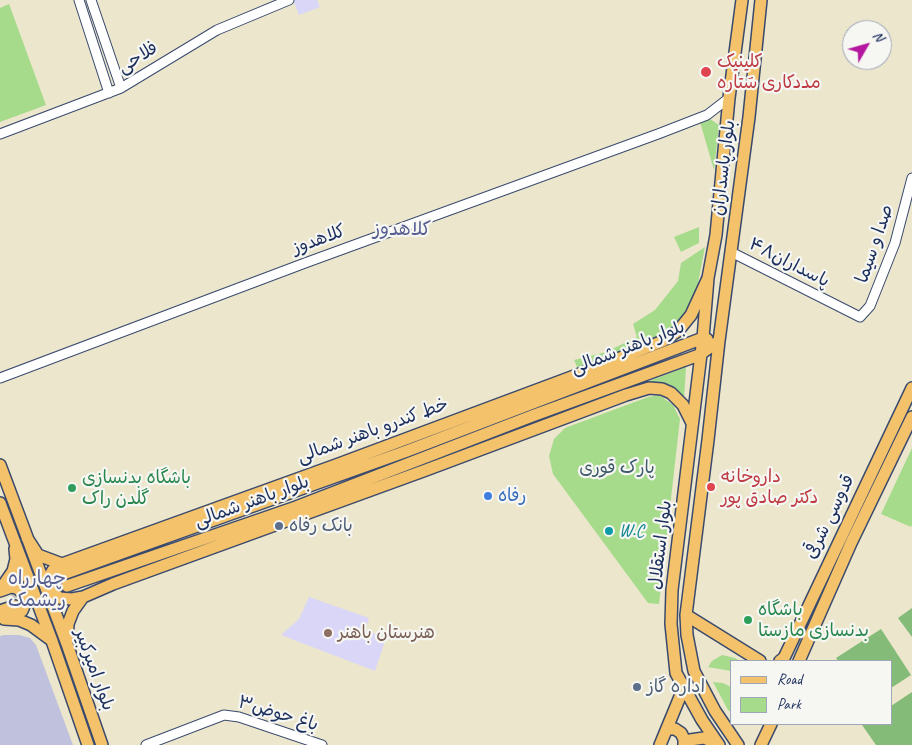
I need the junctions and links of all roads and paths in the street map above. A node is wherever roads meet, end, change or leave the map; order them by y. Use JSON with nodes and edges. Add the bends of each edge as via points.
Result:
{"nodes":[{"id":1,"x":79,"y":0,"type":"edge"},
{"id":2,"x":91,"y":0,"type":"edge"},
{"id":3,"x":289,"y":0,"type":"edge"},
{"id":4,"x":742,"y":0,"type":"edge"},
{"id":5,"x":761,"y":0,"type":"edge"},
{"id":6,"x":121,"y":88,"type":"junction"},
{"id":7,"x":109,"y":93,"type":"junction"},
{"id":8,"x":729,"y":98,"type":"junction"},
{"id":9,"x":707,"y":115,"type":"junction"},
{"id":10,"x":727,"y":123,"type":"junction"},
{"id":11,"x":0,"y":134,"type":"edge"},
{"id":12,"x":912,"y":178,"type":"edge"},
{"id":13,"x":731,"y":252,"type":"junction"},
{"id":14,"x":708,"y":278,"type":"junction"},
{"id":15,"x":860,"y":317,"type":"joint"},
{"id":16,"x":703,"y":338,"type":"junction"},
{"id":17,"x":719,"y":341,"type":"junction"},
{"id":18,"x":699,"y":355,"type":"junction"},
{"id":19,"x":607,"y":363,"type":"junction"},
{"id":20,"x":626,"y":368,"type":"junction"},
{"id":21,"x":0,"y":378,"type":"edge"},
{"id":22,"x":582,"y":385,"type":"junction"},
{"id":23,"x":912,"y":388,"type":"edge"},
{"id":24,"x":600,"y":392,"type":"junction"},
{"id":25,"x":626,"y":395,"type":"junction"},
{"id":26,"x":528,"y":404,"type":"junction"},
{"id":27,"x":532,"y":416,"type":"junction"},
{"id":28,"x":912,"y":417,"type":"edge"},
{"id":29,"x":692,"y":423,"type":"junction"},
{"id":30,"x":456,"y":432,"type":"junction"},
{"id":31,"x":414,"y":436,"type":"junction"},
{"id":32,"x":465,"y":442,"type":"junction"},
{"id":33,"x":426,"y":470,"type":"junction"},
{"id":34,"x":1,"y":471,"type":"edge"},
{"id":35,"x":0,"y":503,"type":"edge"},
{"id":36,"x":296,"y":506,"type":"junction"},
{"id":37,"x":329,"y":506,"type":"junction"},
{"id":38,"x":27,"y":538,"type":"junction"},
{"id":39,"x":15,"y":542,"type":"junction"},
{"id":40,"x":63,"y":569,"type":"junction"},
{"id":41,"x":67,"y":586,"type":"tunnel mouth"},
{"id":42,"x":3,"y":593,"type":"edge"},
{"id":43,"x":83,"y":597,"type":"junction"},
{"id":44,"x":808,"y":605,"type":"junction"},
{"id":45,"x":16,"y":606,"type":"tunnel mouth"},
{"id":46,"x":821,"y":612,"type":"junction"},
{"id":47,"x":686,"y":615,"type":"junction"},
{"id":48,"x":1,"y":617,"type":"edge"},
{"id":49,"x":52,"y":641,"type":"junction"},
{"id":50,"x":67,"y":644,"type":"junction"},
{"id":51,"x":758,"y":660,"type":"edge"},
{"id":52,"x":781,"y":660,"type":"edge"},
{"id":53,"x":799,"y":660,"type":"edge"},
{"id":54,"x":684,"y":687,"type":"junction"},
{"id":55,"x":770,"y":725,"type":"edge"},
{"id":56,"x":668,"y":729,"type":"junction"},
{"id":57,"x":101,"y":742,"type":"edge"},
{"id":58,"x":718,"y":744,"type":"edge"},
{"id":59,"x":88,"y":745,"type":"edge"},
{"id":60,"x":146,"y":745,"type":"edge"},
{"id":61,"x":322,"y":745,"type":"edge"},
{"id":62,"x":660,"y":745,"type":"edge"},
{"id":63,"x":684,"y":745,"type":"edge"},
{"id":64,"x":738,"y":745,"type":"edge"},
{"id":65,"x":761,"y":745,"type":"edge"}],
"edges":[{"from":1,"to":7,"type":"street"},
{"from":2,"to":6,"type":"street"},
{"from":3,"to":6,"type":"street","name":"فلاحی","via":[[217,30]]},
{"from":4,"to":8,"type":"main road","name":"بلوار پاسداران"},
{"from":5,"to":13,"type":"main road","name":"بلوار پاسداران"},
{"from":6,"to":7,"type":"street","name":"فلاحی"},
{"from":7,"to":11,"type":"street","name":"فلاحی"},
{"from":8,"to":9,"type":"street","name":"کلاهدوز"},
{"from":8,"to":10,"type":"main road","name":"بلوار پاسداران"},
{"from":9,"to":10,"type":"street"},
{"from":9,"to":21,"type":"street","name":"کلاهدوز"},
{"from":10,"to":14,"type":"main road","name":"بلوار پاسداران","via":[[716,236]]},
{"from":12,"to":15,"type":"street","name":"صدا و سیما","via":[[895,243],[870,306]]},
{"from":13,"to":15,"type":"street","name":"پاسداران۴۸"},
{"from":13,"to":17,"type":"main road","name":"بلوار پاسداران"},
{"from":14,"to":16,"type":"main road","name":"بلوار پاسداران"},
{"from":14,"to":19,"type":"main road","name":"خط کندرو باهنر شمالی","via":[[691,315],[678,330],[663,341]]},
{"from":16,"to":17,"type":"main road","name":"بلوار باهنر شمالی"},
{"from":16,"to":18,"type":"main road","name":"بلوار استقلال"},
{"from":16,"to":20,"type":"main road","name":"بلوار باهنر شمالی"},
{"from":17,"to":18,"type":"main road","name":"بلوار باهنر شمالی"},
{"from":17,"to":47,"type":"main road","name":"بلوار استقلال"},
{"from":18,"to":24,"type":"main road","name":"بلوار باهنر شمالی"},
{"from":18,"to":29,"type":"main road","name":"بلوار استقلال"},
{"from":19,"to":20,"type":"main road"},
{"from":19,"to":22,"type":"main road"},
{"from":19,"to":31,"type":"main road","name":"خط کندرو باهنر شمالی"},
{"from":20,"to":22,"type":"main road","name":"بلوار باهنر شمالی"},
{"from":22,"to":26,"type":"main road","name":"بلوار باهنر شمالی"},
{"from":23,"to":44,"type":"main road","name":"قدوسی شرقی"},
{"from":24,"to":25,"type":"main road"},
{"from":24,"to":27,"type":"main road","name":"بلوار باهنر شمالی"},
{"from":25,"to":29,"type":"main road","via":[[649,388],[662,389],[683,405]]},
{"from":25,"to":33,"type":"main road"},
{"from":26,"to":27,"type":"main road"},
{"from":26,"to":30,"type":"main road","name":"بلوار باهنر شمالی"},
{"from":27,"to":32,"type":"main road","name":"بلوار باهنر شمالی"},
{"from":28,"to":46,"type":"main road","name":"قدوسی شرقی"},
{"from":29,"to":54,"type":"main road","name":"بلوار استقلال","via":[[672,590],[673,654],[676,673]]},
{"from":30,"to":31,"type":"main road"},
{"from":30,"to":40,"type":"main road","name":"بلوار باهنر شمالی"},
{"from":31,"to":40,"type":"main road","name":"خط کندرو باهنر شمالی"},
{"from":32,"to":33,"type":"main road"},
{"from":32,"to":36,"type":"main road","name":"بلوار باهنر شمالی"},
{"from":33,"to":37,"type":"main road"},
{"from":34,"to":38,"type":"main road","name":"بلوار امیرکبیر"},
{"from":35,"to":39,"type":"main road","name":"بلوار امیرکبیر"},
{"from":36,"to":37,"type":"main road"},
{"from":36,"to":41,"type":"main road","name":"بلوار باهنر شمالی"},
{"from":37,"to":43,"type":"main road"},
{"from":38,"to":40,"type":"main road","via":[[38,555]]},
{"from":38,"to":50,"type":"main road","name":"بلوار امیرکبیر"},
{"from":39,"to":42,"type":"main road","via":[[13,572]]},
{"from":39,"to":49,"type":"main road","name":"بلوار امیرکبیر"},
{"from":40,"to":43,"type":"main road","via":[[53,570],[49,577],[52,590],[59,598]]},
{"from":42,"to":48,"type":"main road","via":[[11,587],[17,588],[25,595],[26,601],[22,611]]},
{"from":43,"to":50,"type":"main road","via":[[68,624]]},
{"from":44,"to":46,"type":"main road"},
{"from":44,"to":52,"type":"main road","name":"قدوسی شرقی"},
{"from":45,"to":48,"type":"main road"},
{"from":46,"to":53,"type":"main road","name":"قدوسی شرقی"},
{"from":47,"to":51,"type":"main road"},
{"from":47,"to":64,"type":"main road","name":"بلوار استقلال","via":[[694,671]]},
{"from":48,"to":49,"type":"main road","via":[[31,625]]},
{"from":49,"to":59,"type":"main road","name":"بلوار امیرکبیر"},
{"from":50,"to":57,"type":"main road","name":"بلوار امیرکبیر"},
{"from":54,"to":56,"type":"main road"},
{"from":54,"to":58,"type":"main road","name":"بلوار استقلال"},
{"from":55,"to":65,"type":"main road"},
{"from":56,"to":62,"type":"main road"},
{"from":56,"to":63,"type":"main road","via":[[681,733]]},
{"from":57,"to":59,"type":"main road"},
{"from":58,"to":63,"type":"main road","via":[[704,738],[690,740]]},
{"from":60,"to":61,"type":"street","name":"باغ حوض۳","via":[[224,715]]}]}
